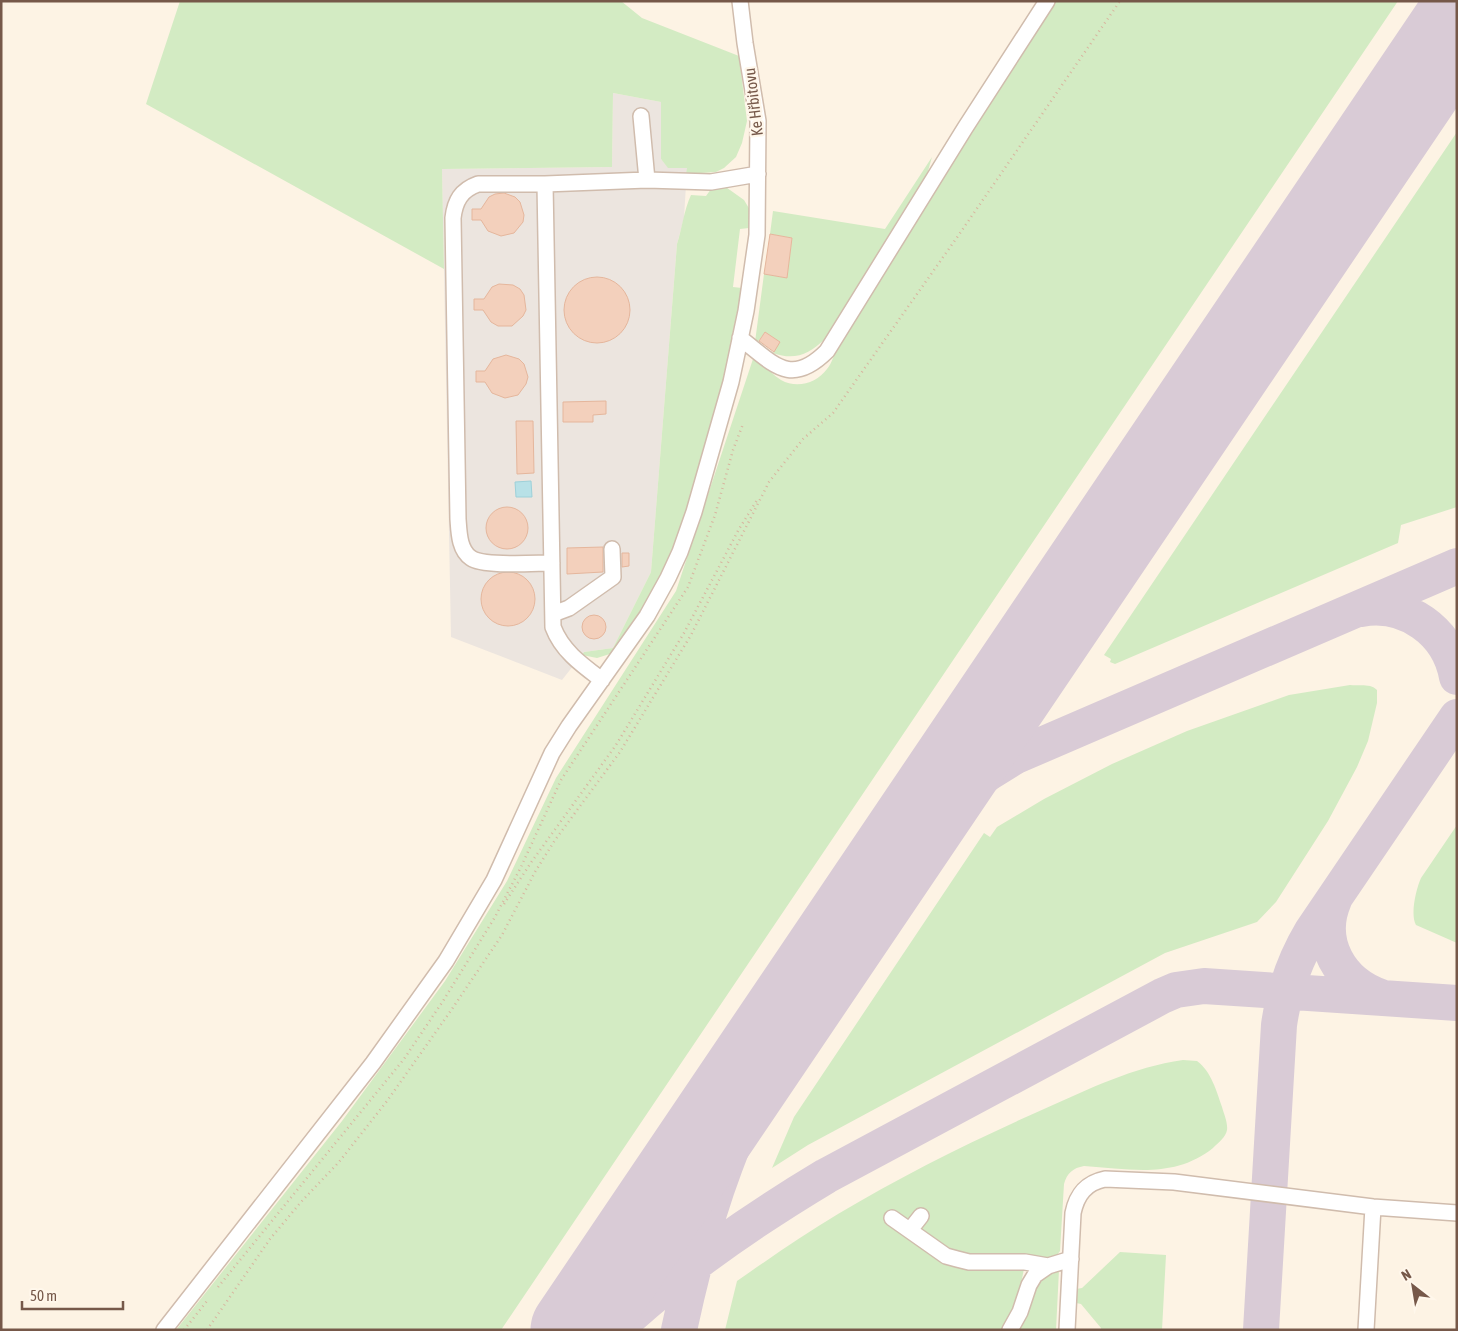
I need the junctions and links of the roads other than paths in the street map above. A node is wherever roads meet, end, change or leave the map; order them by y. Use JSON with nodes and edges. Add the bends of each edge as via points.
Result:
{"nodes":[{"id":1,"x":740,"y":1,"type":"edge"},
{"id":2,"x":1047,"y":1,"type":"edge"},
{"id":3,"x":641,"y":116,"type":"dead end"},
{"id":4,"x":758,"y":174,"type":"junction"},
{"id":5,"x":647,"y":180,"type":"junction"},
{"id":6,"x":545,"y":184,"type":"junction"},
{"id":7,"x":740,"y":338,"type":"junction"},
{"id":8,"x":612,"y":549,"type":"dead end"},
{"id":9,"x":552,"y":563,"type":"junction"},
{"id":10,"x":553,"y":614,"type":"junction"},
{"id":11,"x":602,"y":680,"type":"junction"},
{"id":12,"x":1373,"y":1207,"type":"junction"},
{"id":13,"x":1457,"y":1213,"type":"edge"},
{"id":14,"x":921,"y":1216,"type":"dead end"},
{"id":15,"x":892,"y":1218,"type":"dead end"},
{"id":16,"x":910,"y":1230,"type":"junction"},
{"id":17,"x":1071,"y":1259,"type":"junction"},
{"id":18,"x":1048,"y":1266,"type":"junction"},
{"id":19,"x":164,"y":1330,"type":"edge"},
{"id":20,"x":1010,"y":1330,"type":"edge"},
{"id":21,"x":1067,"y":1330,"type":"edge"},
{"id":22,"x":1366,"y":1330,"type":"edge"}],
"edges":[{"from":1,"to":4,"type":"street","name":"Ke Hřbitovu","via":[[758,121]]},
{"from":2,"to":7,"type":"street","via":[[827,351],[808,366],[785,370]]},
{"from":3,"to":5,"type":"street"},
{"from":4,"to":5,"type":"street","via":[[711,182]]},
{"from":4,"to":7,"type":"street","name":"Ke Hřbitovu","via":[[757,235]]},
{"from":5,"to":6,"type":"street"},
{"from":6,"to":9,"type":"street"},
{"from":6,"to":9,"type":"street","via":[[478,184],[469,187],[455,204],[458,509],[460,540],[472,558],[485,563]]},
{"from":7,"to":11,"type":"street","name":"Ke Hřbitovu","via":[[731,382],[680,552],[647,616]]},
{"from":8,"to":10,"type":"street","via":[[613,577],[569,608]]},
{"from":9,"to":10,"type":"street"},
{"from":10,"to":11,"type":"street","via":[[553,628],[558,641]]},
{"from":11,"to":19,"type":"street","name":"Ke Hřbitovu","via":[[552,753],[494,880],[446,961],[361,1078]]},
{"from":12,"to":13,"type":"street"},
{"from":12,"to":17,"type":"street","via":[[1174,1182],[1106,1179],[1084,1188],[1075,1203]]},
{"from":12,"to":22,"type":"street"},
{"from":14,"to":16,"type":"street"},
{"from":15,"to":16,"type":"street"},
{"from":16,"to":18,"type":"street","via":[[946,1256],[956,1259]]},
{"from":17,"to":18,"type":"street"},
{"from":17,"to":21,"type":"street"},
{"from":18,"to":20,"type":"street","via":[[1031,1279]]}]}
